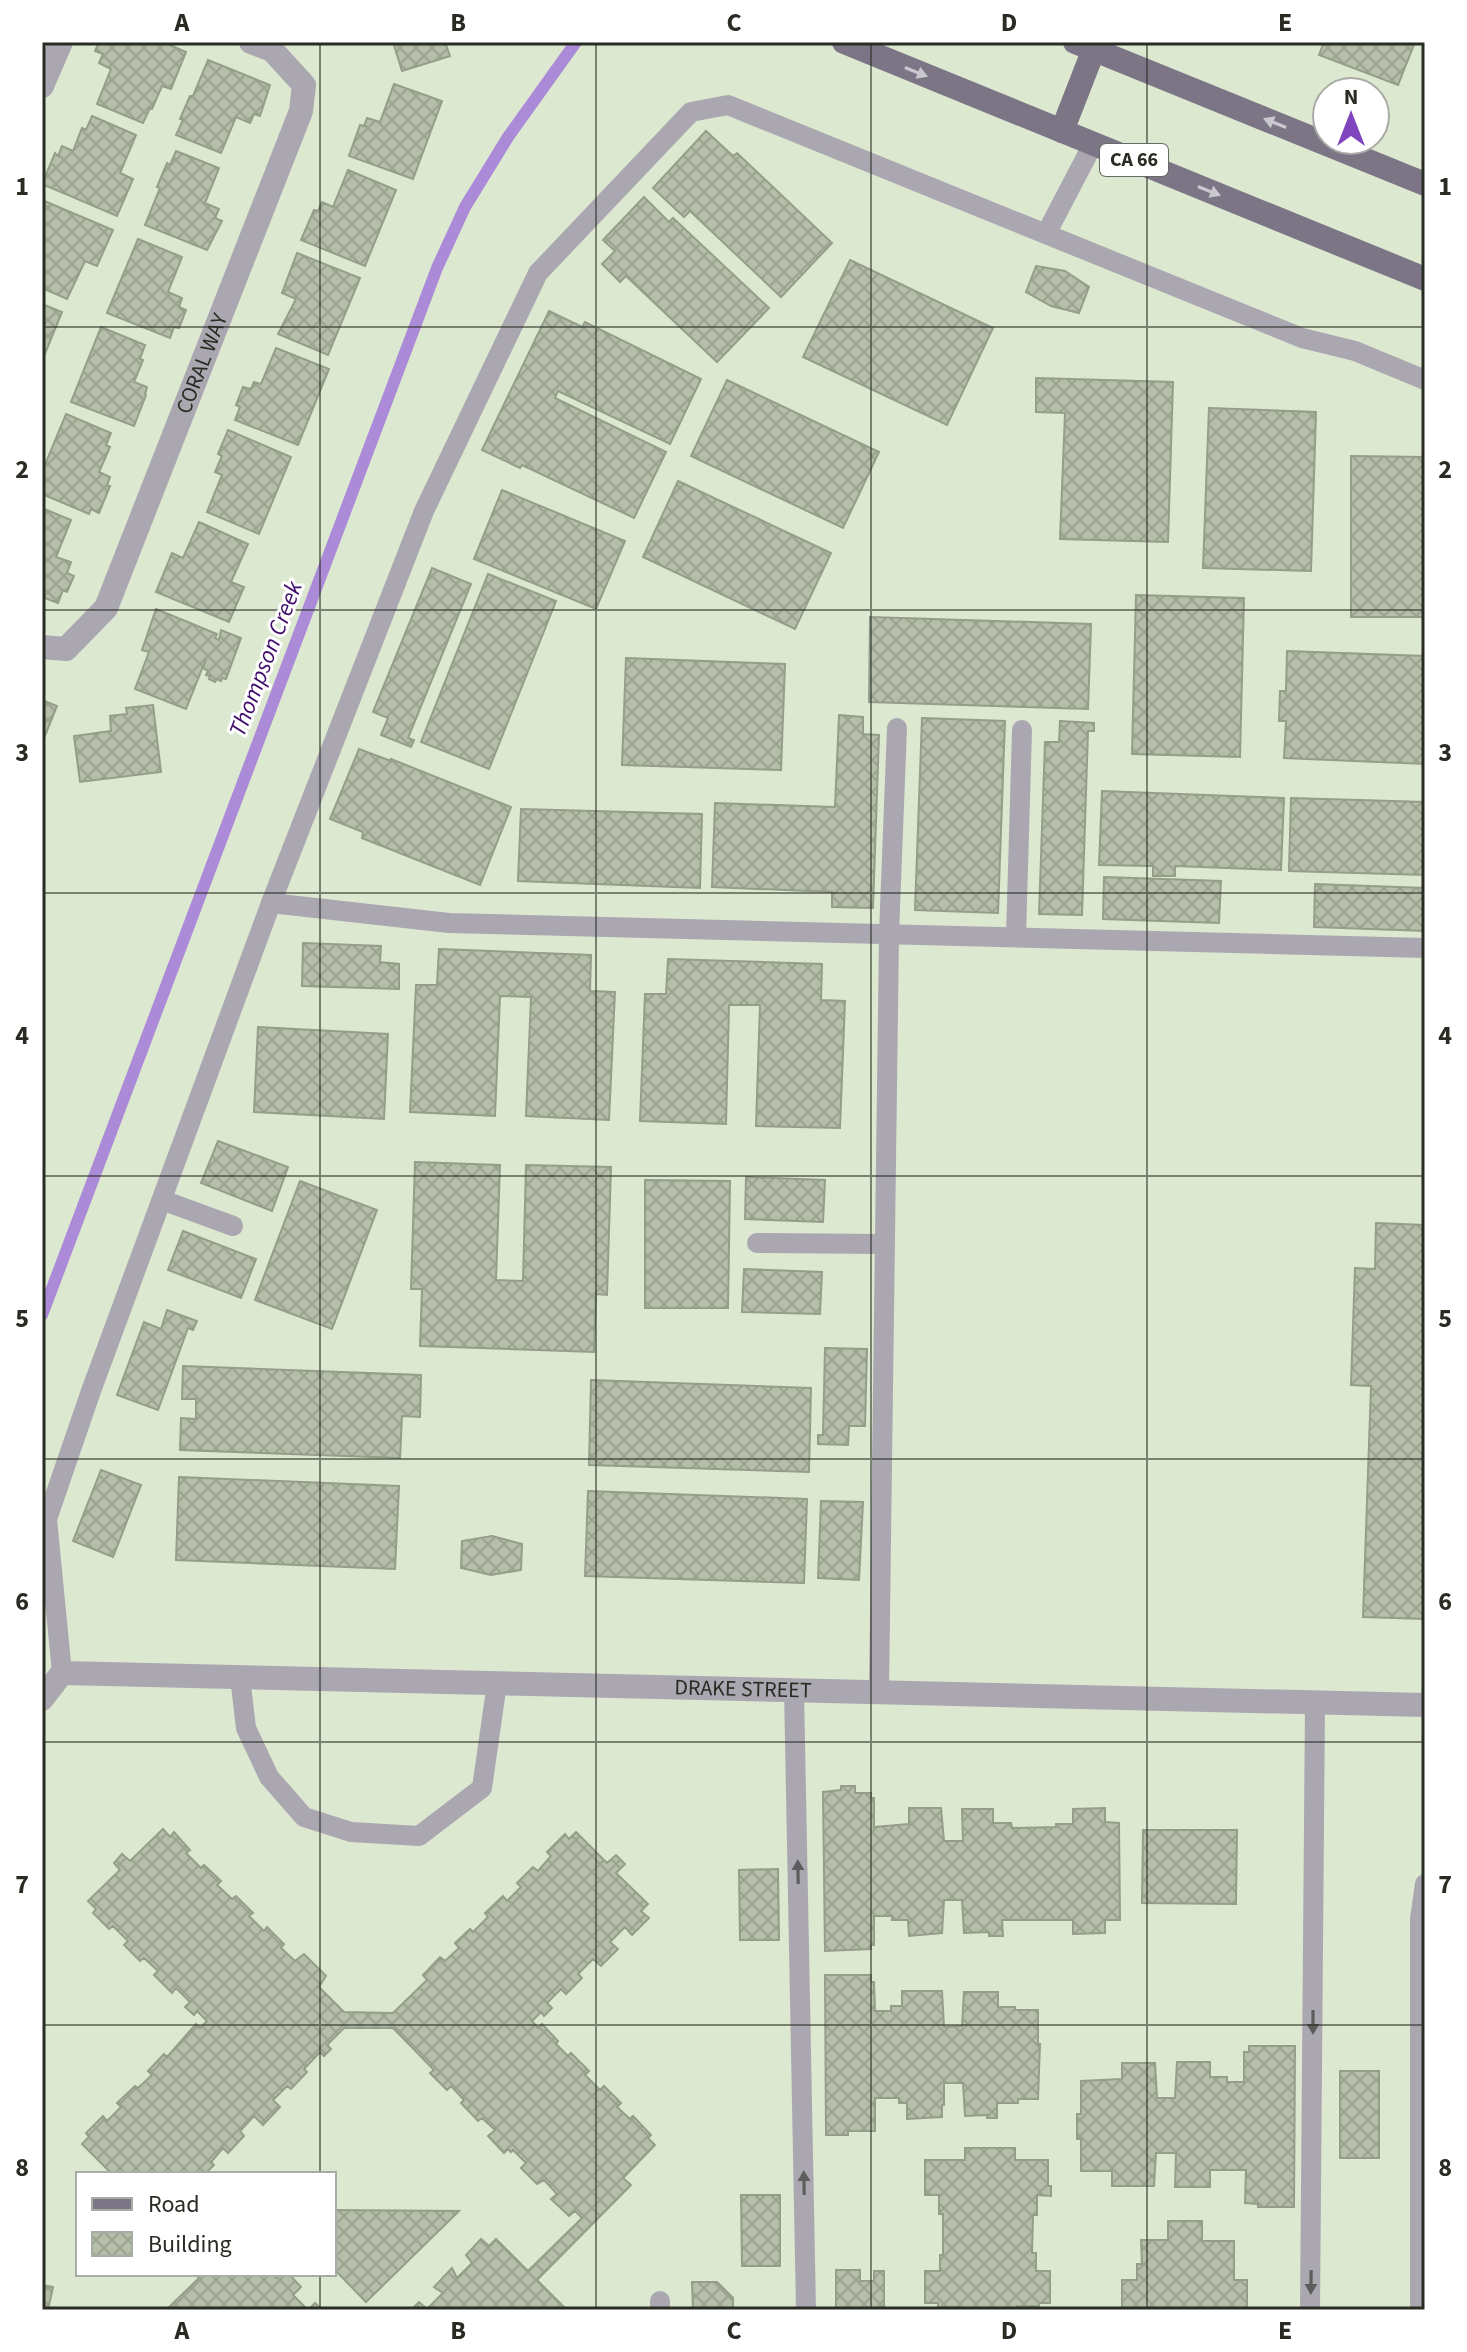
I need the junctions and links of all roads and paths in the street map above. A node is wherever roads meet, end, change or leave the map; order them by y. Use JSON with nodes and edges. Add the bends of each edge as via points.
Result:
{"nodes":[{"id":1,"x":61,"y":42,"type":"edge"},
{"id":2,"x":844,"y":42,"type":"edge"},
{"id":3,"x":1087,"y":44,"type":"edge"},
{"id":4,"x":261,"y":46,"type":"edge"},
{"id":5,"x":42,"y":86,"type":"edge"},
{"id":6,"x":1062,"y":131,"type":"junction"},
{"id":7,"x":1093,"y":144,"type":"junction"},
{"id":8,"x":1425,"y":184,"type":"edge"},
{"id":9,"x":1046,"y":234,"type":"junction"},
{"id":10,"x":1425,"y":279,"type":"edge"},
{"id":11,"x":1425,"y":380,"type":"edge"},
{"id":12,"x":42,"y":647,"type":"edge"},
{"id":13,"x":897,"y":728,"type":"dead end"},
{"id":14,"x":1022,"y":730,"type":"dead end"},
{"id":15,"x":271,"y":903,"type":"junction"},
{"id":16,"x":889,"y":934,"type":"junction"},
{"id":17,"x":1016,"y":937,"type":"junction"},
{"id":18,"x":1425,"y":948,"type":"edge"},
{"id":19,"x":162,"y":1200,"type":"junction"},
{"id":20,"x":233,"y":1226,"type":"dead end"},
{"id":21,"x":757,"y":1243,"type":"dead end"},
{"id":22,"x":885,"y":1244,"type":"junction"},
{"id":23,"x":62,"y":1673,"type":"junction"},
{"id":24,"x":240,"y":1677,"type":"junction"},
{"id":25,"x":497,"y":1683,"type":"junction"},
{"id":26,"x":794,"y":1690,"type":"junction"},
{"id":27,"x":879,"y":1692,"type":"junction"},
{"id":28,"x":42,"y":1699,"type":"edge"},
{"id":29,"x":1315,"y":1702,"type":"junction"},
{"id":30,"x":1425,"y":1705,"type":"edge"},
{"id":31,"x":1425,"y":1884,"type":"edge"},
{"id":32,"x":806,"y":2310,"type":"edge"},
{"id":33,"x":1310,"y":2310,"type":"edge"},
{"id":34,"x":1420,"y":2310,"type":"edge"}],
"edges":[{"from":1,"to":5,"type":"street"},
{"from":2,"to":6,"type":"main road","number":"CA 66","one_way":true},
{"from":3,"to":6,"type":"main road"},
{"from":8,"to":3,"type":"main road","one_way":true},
{"from":4,"to":12,"type":"street","name":"CORAL WAY","via":[[304,85],[296,126],[106,608],[66,649]]},
{"from":6,"to":7,"type":"main road","number":"CA 66"},
{"from":7,"to":9,"type":"lane"},
{"from":7,"to":10,"type":"main road","number":"CA 66","one_way":true},
{"from":9,"to":11,"type":"lane","via":[[1302,338],[1355,351]]},
{"from":9,"to":15,"type":"lane","via":[[728,105],[691,112],[538,273],[424,511]]},
{"from":13,"to":16,"type":"lane"},
{"from":14,"to":17,"type":"lane"},
{"from":15,"to":16,"type":"lane","via":[[449,923]]},
{"from":15,"to":19,"type":"lane"},
{"from":16,"to":17,"type":"lane"},
{"from":16,"to":22,"type":"lane"},
{"from":17,"to":18,"type":"lane"},
{"from":19,"to":20,"type":"lane"},
{"from":19,"to":23,"type":"lane","via":[[47,1519]]},
{"from":21,"to":22,"type":"lane"},
{"from":22,"to":27,"type":"lane"},
{"from":23,"to":24,"type":"street","name":"DRAKE STREET"},
{"from":23,"to":28,"type":"street"},
{"from":24,"to":25,"type":"street","name":"DRAKE STREET"},
{"from":24,"to":25,"type":"lane","via":[[246,1728],[269,1777],[304,1817],[351,1832],[419,1836],[482,1788]]},
{"from":25,"to":26,"type":"street","name":"DRAKE STREET"},
{"from":26,"to":27,"type":"street","name":"DRAKE STREET"},
{"from":32,"to":26,"type":"lane","one_way":true},
{"from":27,"to":29,"type":"street","name":"DRAKE STREET"},
{"from":29,"to":30,"type":"street","name":"DRAKE STREET"},
{"from":29,"to":33,"type":"lane","one_way":true},
{"from":31,"to":34,"type":"lane","via":[[1420,1919]]}]}
